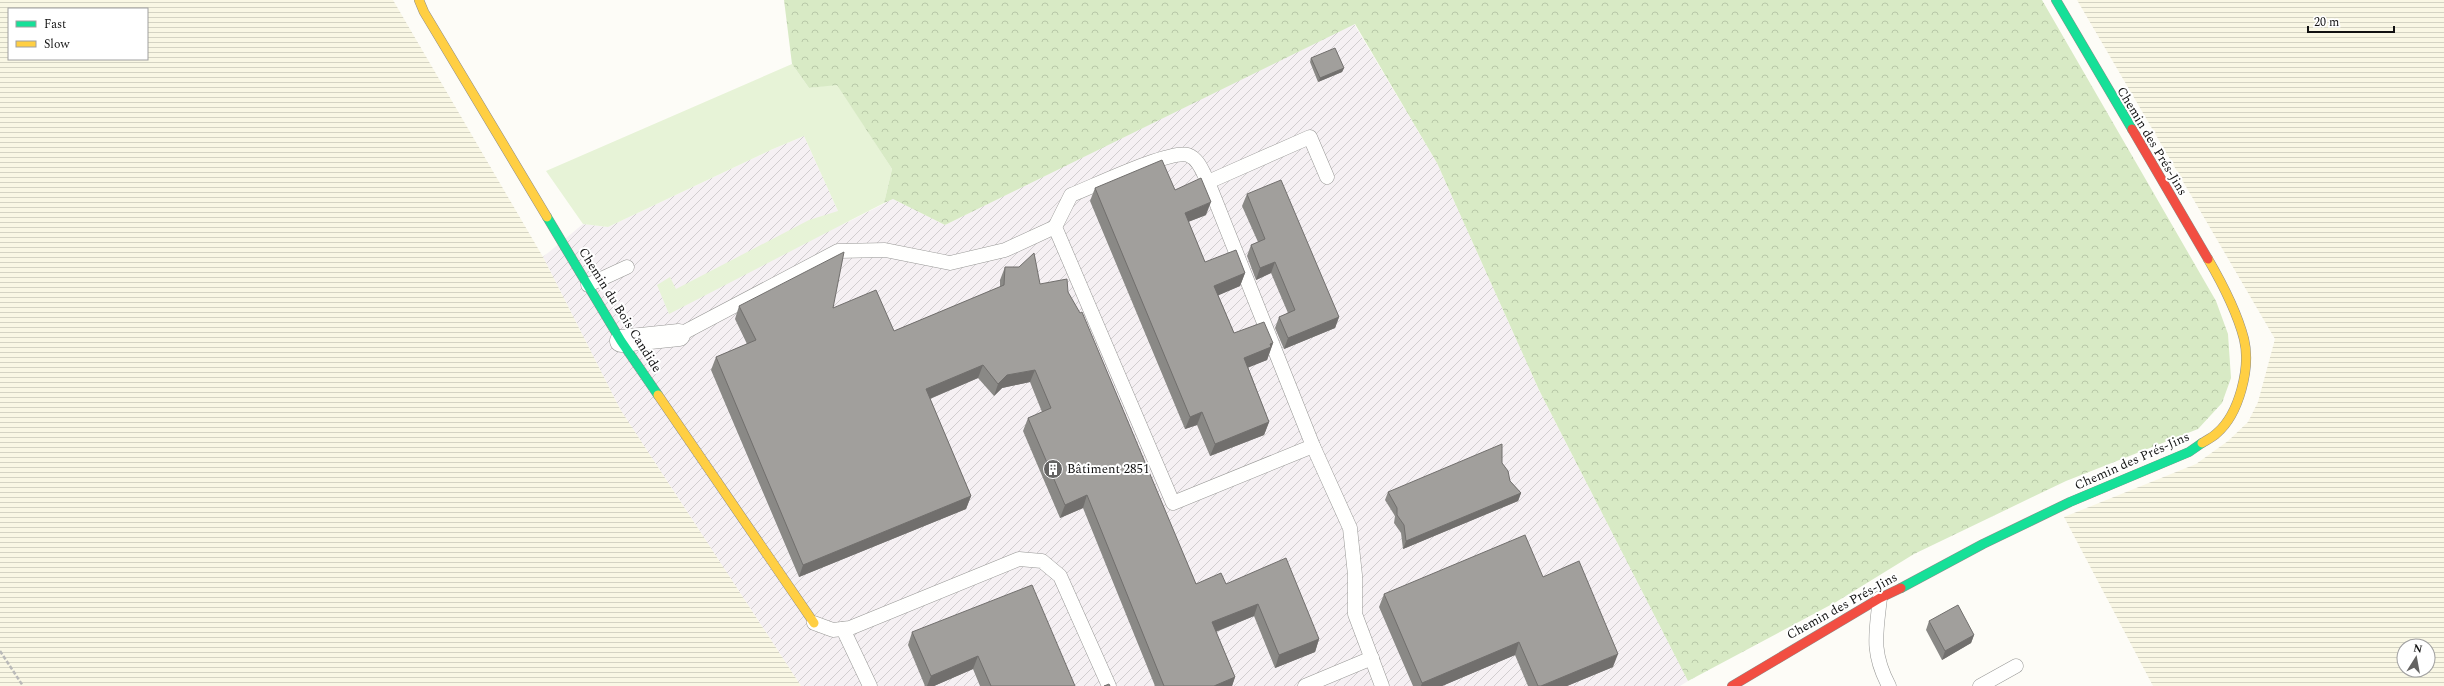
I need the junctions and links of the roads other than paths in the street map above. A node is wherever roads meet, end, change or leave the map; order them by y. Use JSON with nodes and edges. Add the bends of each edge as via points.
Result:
{"nodes":[{"id":1,"x":420,"y":0,"type":"edge"},
{"id":2,"x":2056,"y":0,"type":"edge"},
{"id":3,"x":1327,"y":177,"type":"dead end"},
{"id":4,"x":1208,"y":182,"type":"junction"},
{"id":5,"x":1055,"y":227,"type":"junction"},
{"id":6,"x":627,"y":267,"type":"dead end"},
{"id":7,"x":588,"y":285,"type":"junction"},
{"id":8,"x":679,"y":335,"type":"joint"},
{"id":9,"x":621,"y":341,"type":"junction"},
{"id":10,"x":1313,"y":446,"type":"junction"},
{"id":11,"x":1880,"y":598,"type":"junction"},
{"id":12,"x":814,"y":623,"type":"joint"},
{"id":13,"x":843,"y":629,"type":"junction"},
{"id":14,"x":1372,"y":658,"type":"junction"},
{"id":15,"x":2016,"y":666,"type":"dead end"},
{"id":16,"x":870,"y":686,"type":"edge"},
{"id":17,"x":1109,"y":686,"type":"edge"},
{"id":18,"x":1305,"y":686,"type":"edge"},
{"id":19,"x":1382,"y":686,"type":"edge"},
{"id":20,"x":1732,"y":686,"type":"edge"},
{"id":21,"x":1890,"y":686,"type":"edge"},
{"id":22,"x":1980,"y":686,"type":"edge"}],
"edges":[{"from":1,"to":7,"type":"street","name":"Chemin du Bois Candide"},
{"from":2,"to":11,"type":"street","name":"Chemin des Prés-Jins","via":[[2221,281],[2244,340],[2243,386],[2235,407],[2218,433],[2189,452],[2070,502]]},
{"from":3,"to":4,"type":"lane","via":[[1310,137]]},
{"from":4,"to":5,"type":"lane","via":[[1197,161],[1189,155],[1169,156],[1071,195]]},
{"from":4,"to":10,"type":"lane"},
{"from":5,"to":8,"type":"lane","via":[[1004,250],[950,263],[885,250],[838,251]]},
{"from":5,"to":10,"type":"lane","via":[[1174,503]]},
{"from":6,"to":7,"type":"lane"},
{"from":7,"to":9,"type":"street","name":"Chemin du Bois Candide"},
{"from":8,"to":9,"type":"street"},
{"from":9,"to":12,"type":"street","name":"Chemin du Bois Candide"},
{"from":10,"to":14,"type":"lane","via":[[1350,528],[1355,575],[1355,614]]},
{"from":11,"to":20,"type":"street","name":"Chemin des Prés-Jins"},
{"from":11,"to":21,"type":"lane","via":[[1876,655],[1879,668]]},
{"from":12,"to":13,"type":"lane","via":[[833,630]]},
{"from":13,"to":16,"type":"lane"},
{"from":13,"to":17,"type":"lane","via":[[1019,559],[1042,561],[1060,576]]},
{"from":14,"to":18,"type":"lane"},
{"from":14,"to":19,"type":"lane"},
{"from":15,"to":22,"type":"lane"}]}
